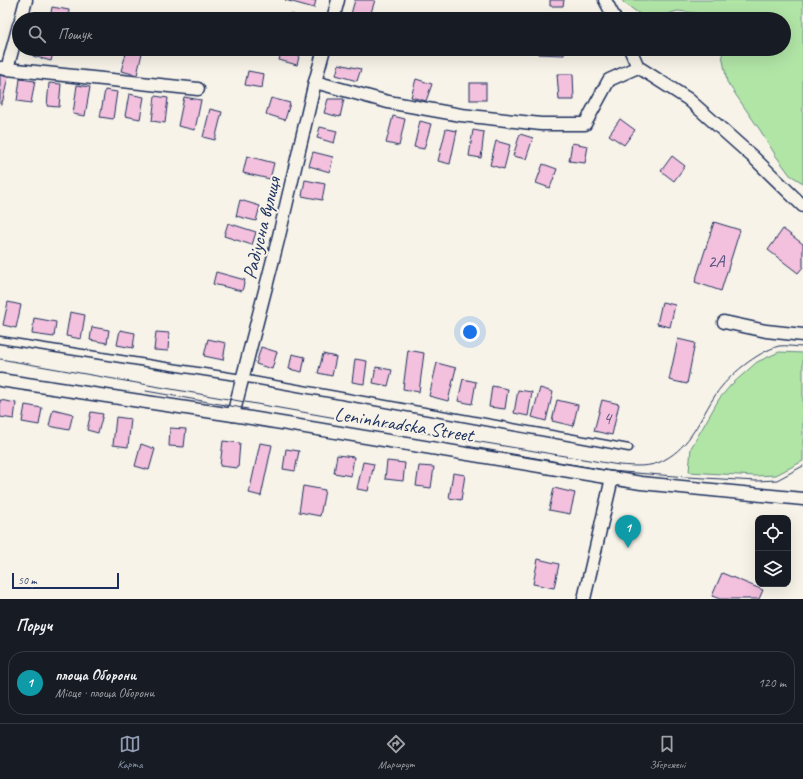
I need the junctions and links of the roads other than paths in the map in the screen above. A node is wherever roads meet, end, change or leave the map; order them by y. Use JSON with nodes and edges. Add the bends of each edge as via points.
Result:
{"nodes":[{"id":1,"x":26,"y":0,"type":"edge"},
{"id":2,"x":338,"y":0,"type":"edge"},
{"id":3,"x":605,"y":0,"type":"edge"},
{"id":4,"x":22,"y":12,"type":"edge"},
{"id":5,"x":335,"y":12,"type":"edge"},
{"id":6,"x":611,"y":12,"type":"edge"},
{"id":7,"x":12,"y":44,"type":"edge"},
{"id":8,"x":322,"y":56,"type":"edge"},
{"id":9,"x":633,"y":56,"type":"edge"},
{"id":10,"x":638,"y":67,"type":"junction"},
{"id":11,"x":3,"y":69,"type":"edge"},
{"id":12,"x":315,"y":82,"type":"junction"},
{"id":13,"x":198,"y":89,"type":"dead end"},
{"id":14,"x":803,"y":206,"type":"edge"},
{"id":15,"x":724,"y":322,"type":"dead end"},
{"id":16,"x":803,"y":335,"type":"edge"},
{"id":17,"x":0,"y":340,"type":"edge"},
{"id":18,"x":242,"y":378,"type":"junction"},
{"id":19,"x":0,"y":380,"type":"edge"},
{"id":20,"x":234,"y":415,"type":"junction"},
{"id":21,"x":629,"y":448,"type":"dead end"},
{"id":22,"x":612,"y":478,"type":"junction"},
{"id":23,"x":803,"y":498,"type":"edge"},
{"id":24,"x":584,"y":599,"type":"edge"}],
"edges":[{"from":1,"to":4,"type":"street"},
{"from":2,"to":5,"type":"street"},
{"from":3,"to":6,"type":"street"},
{"from":7,"to":11,"type":"street"},
{"from":8,"to":12,"type":"street","name":"Радіусна вулиця"},
{"from":9,"to":10,"type":"street"},
{"from":10,"to":12,"type":"street","via":[[609,80],[585,124],[541,124],[461,115],[388,102]]},
{"from":10,"to":14,"type":"street","via":[[688,99]]},
{"from":11,"to":13,"type":"street"},
{"from":12,"to":18,"type":"street","name":"Радіусна вулиця"},
{"from":15,"to":16,"type":"street","via":[[766,331]]},
{"from":17,"to":18,"type":"lane"},
{"from":18,"to":20,"type":"street","name":"Радіусна вулиця"},
{"from":18,"to":21,"type":"lane"},
{"from":19,"to":20,"type":"street","name":"Leninhradska Street"},
{"from":20,"to":22,"type":"street","name":"Leninhradska Street"},
{"from":22,"to":23,"type":"street","name":"Leninhradska Street"},
{"from":22,"to":24,"type":"street"}]}
